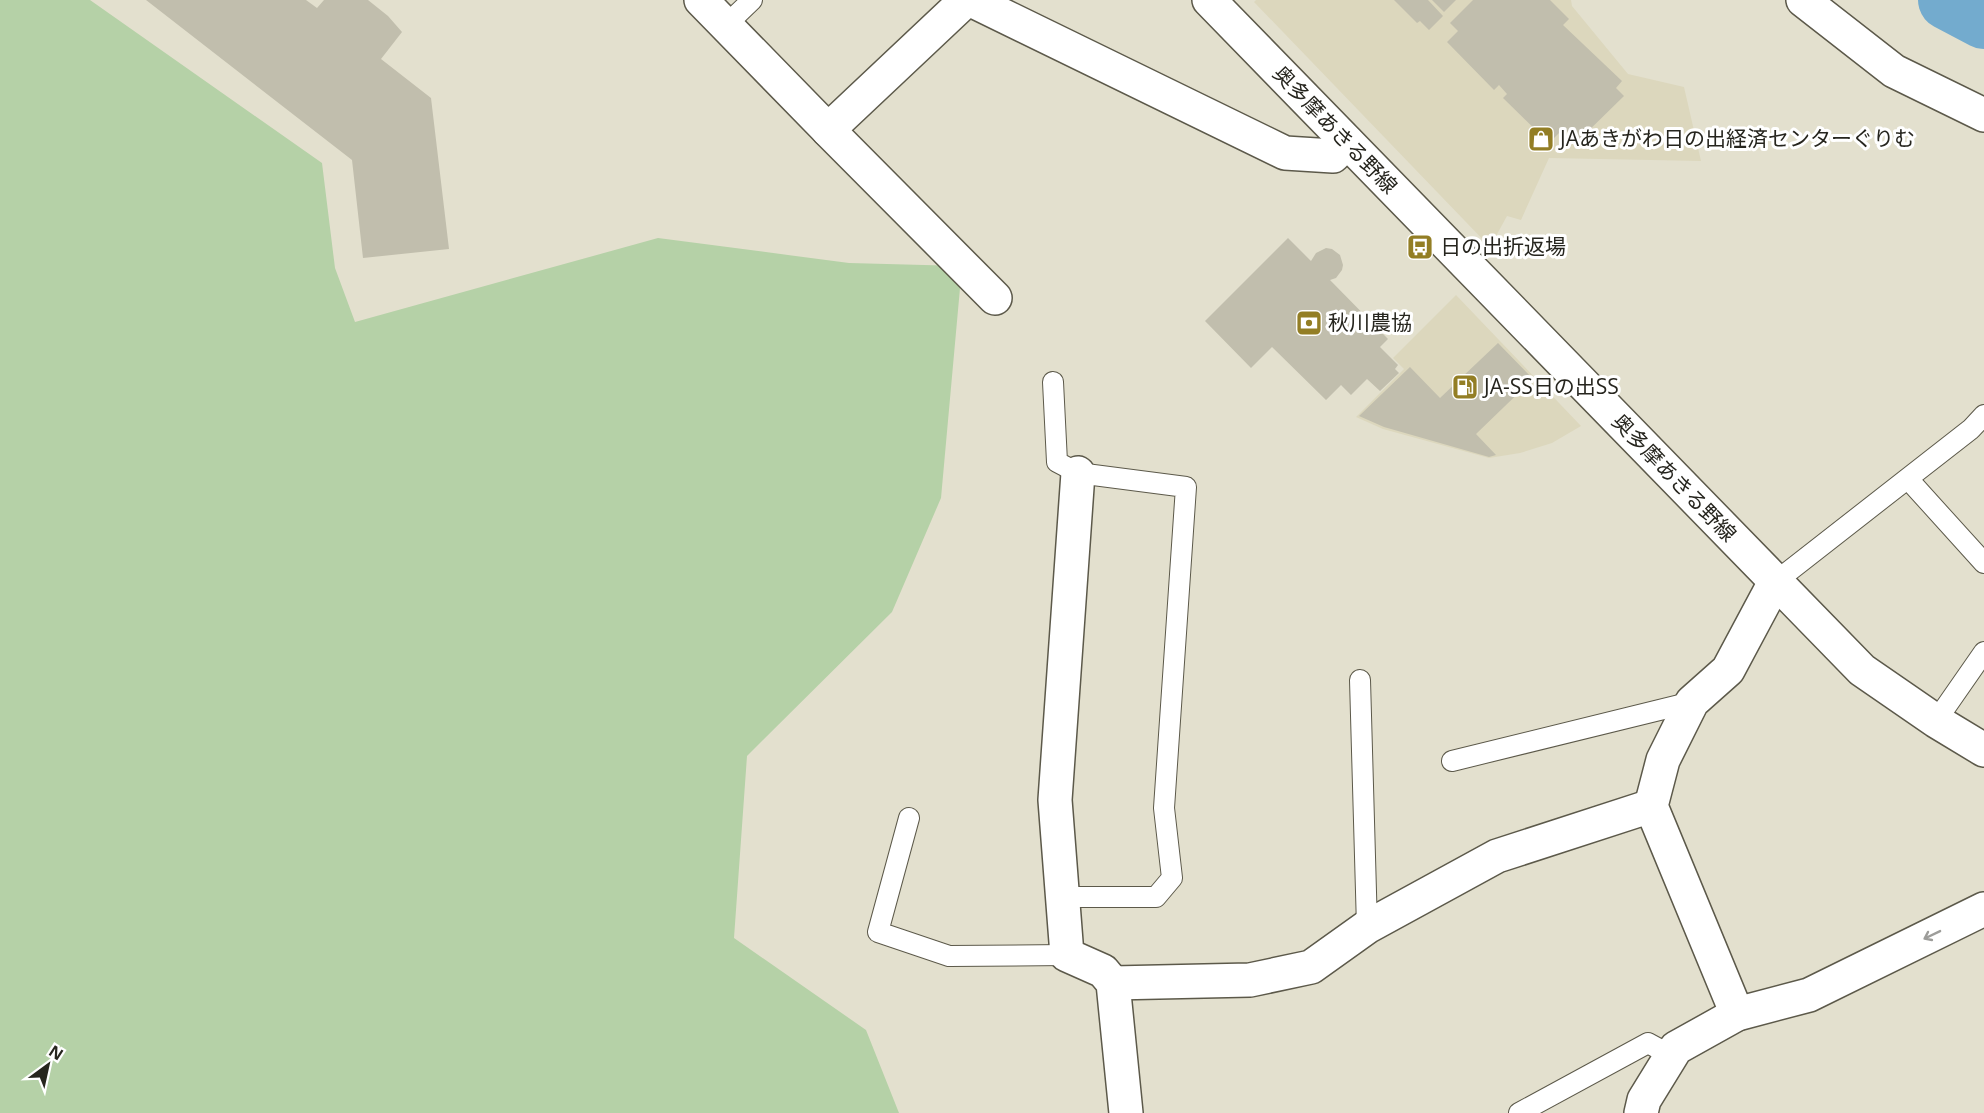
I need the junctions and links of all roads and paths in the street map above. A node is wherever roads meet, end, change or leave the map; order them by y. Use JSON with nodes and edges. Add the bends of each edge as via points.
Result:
{"nodes":[{"id":1,"x":701,"y":0,"type":"edge"},
{"id":2,"x":752,"y":0,"type":"edge"},
{"id":3,"x":966,"y":0,"type":"edge"},
{"id":4,"x":971,"y":0,"type":"edge"},
{"id":5,"x":1209,"y":0,"type":"edge"},
{"id":6,"x":1803,"y":0,"type":"edge"},
{"id":7,"x":725,"y":26,"type":"junction"},
{"id":8,"x":1984,"y":115,"type":"edge"},
{"id":9,"x":828,"y":130,"type":"junction"},
{"id":10,"x":1347,"y":142,"type":"junction"},
{"id":11,"x":995,"y":298,"type":"dead end"},
{"id":12,"x":1053,"y":382,"type":"dead end"},
{"id":13,"x":1984,"y":415,"type":"edge"},
{"id":14,"x":1078,"y":473,"type":"junction"},
{"id":15,"x":1908,"y":479,"type":"junction"},
{"id":16,"x":1984,"y":563,"type":"edge"},
{"id":17,"x":1775,"y":582,"type":"junction"},
{"id":18,"x":1984,"y":652,"type":"edge"},
{"id":19,"x":1360,"y":680,"type":"dead end"},
{"id":20,"x":1692,"y":702,"type":"junction"},
{"id":21,"x":1936,"y":721,"type":"junction"},
{"id":22,"x":1984,"y":750,"type":"edge"},
{"id":23,"x":1452,"y":761,"type":"dead end"},
{"id":24,"x":1651,"y":806,"type":"junction"},
{"id":25,"x":909,"y":818,"type":"dead end"},
{"id":26,"x":1064,"y":897,"type":"junction"},
{"id":27,"x":1984,"y":909,"type":"edge"},
{"id":28,"x":1367,"y":927,"type":"junction"},
{"id":29,"x":1067,"y":955,"type":"junction"},
{"id":30,"x":1113,"y":983,"type":"junction"},
{"id":31,"x":1737,"y":1014,"type":"junction"},
{"id":32,"x":1672,"y":1056,"type":"junction"},
{"id":33,"x":1126,"y":1113,"type":"edge"},
{"id":34,"x":1519,"y":1113,"type":"edge"},
{"id":35,"x":1641,"y":1113,"type":"edge"}],
"edges":[{"from":1,"to":7,"type":"street"},
{"from":2,"to":7,"type":"lane"},
{"from":3,"to":9,"type":"street"},
{"from":4,"to":10,"type":"street","via":[[1285,153],[1333,156]]},
{"from":5,"to":10,"type":"street","name":"奥多摩あきる野線"},
{"from":6,"to":8,"type":"street","via":[[1894,71]]},
{"from":7,"to":9,"type":"street"},
{"from":9,"to":11,"type":"street"},
{"from":10,"to":17,"type":"street","name":"奥多摩あきる野線"},
{"from":12,"to":14,"type":"lane","via":[[1057,462]]},
{"from":13,"to":15,"type":"lane"},
{"from":14,"to":26,"type":"street","via":[[1055,800]]},
{"from":14,"to":26,"type":"lane","via":[[1186,487],[1164,808],[1172,878],[1156,897]]},
{"from":15,"to":16,"type":"lane"},
{"from":15,"to":17,"type":"lane"},
{"from":17,"to":20,"type":"street","via":[[1728,670]]},
{"from":17,"to":21,"type":"street","name":"奥多摩あきる野線","via":[[1862,670]]},
{"from":18,"to":21,"type":"lane"},
{"from":19,"to":28,"type":"lane"},
{"from":20,"to":23,"type":"lane"},
{"from":20,"to":24,"type":"street","via":[[1663,760]]},
{"from":21,"to":22,"type":"street","name":"奥多摩あきる野線"},
{"from":24,"to":28,"type":"street","via":[[1497,856]]},
{"from":24,"to":31,"type":"street"},
{"from":25,"to":29,"type":"lane","via":[[878,932],[949,956]]},
{"from":26,"to":29,"type":"street"},
{"from":27,"to":31,"type":"street","one_way":true,"via":[[1809,995]]},
{"from":28,"to":30,"type":"street","via":[[1311,967],[1250,980]]},
{"from":29,"to":30,"type":"street","via":[[1103,971]]},
{"from":30,"to":33,"type":"street"},
{"from":31,"to":32,"type":"street","via":[[1676,1048]]},
{"from":32,"to":34,"type":"lane","via":[[1648,1044]]},
{"from":32,"to":35,"type":"street","via":[[1644,1100]]}]}
